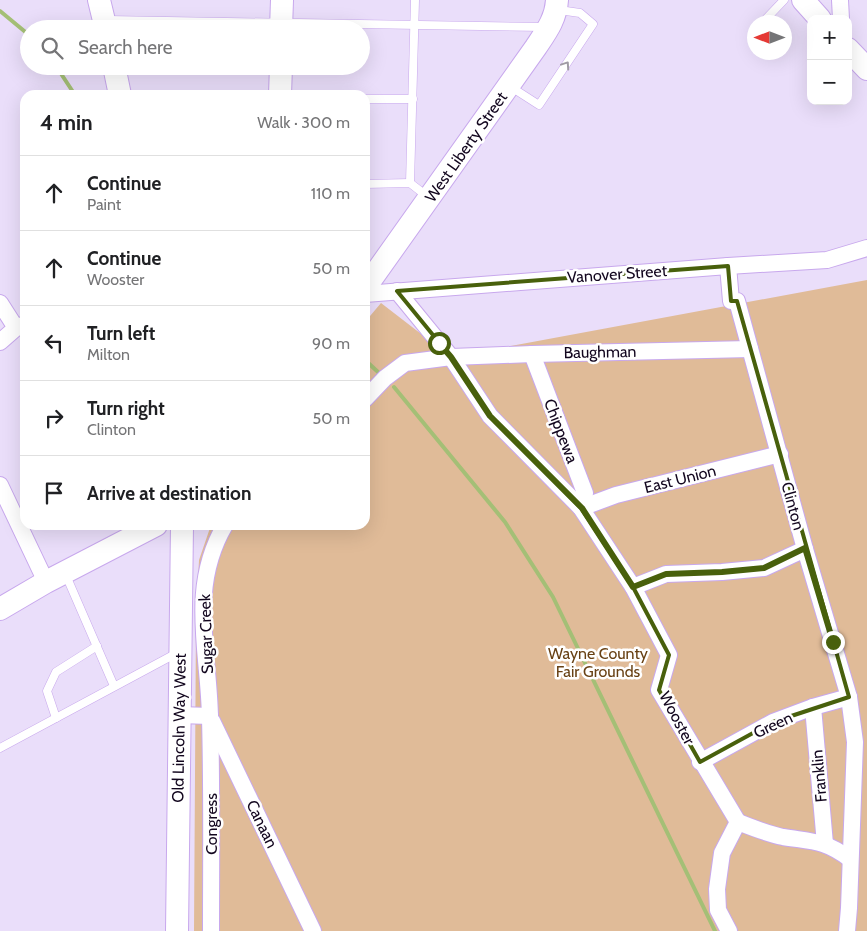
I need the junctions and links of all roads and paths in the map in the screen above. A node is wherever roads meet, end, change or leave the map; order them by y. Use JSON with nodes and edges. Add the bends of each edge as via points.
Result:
{"nodes":[{"id":1,"x":282,"y":0,"type":"edge"},
{"id":2,"x":415,"y":0,"type":"edge"},
{"id":3,"x":784,"y":0,"type":"edge"},
{"id":4,"x":803,"y":0,"type":"edge"},
{"id":5,"x":840,"y":0,"type":"edge"},
{"id":6,"x":554,"y":12,"type":"edge"},
{"id":7,"x":770,"y":15,"type":"edge"},
{"id":8,"x":816,"y":15,"type":"edge"},
{"id":9,"x":841,"y":15,"type":"edge"},
{"id":10,"x":103,"y":16,"type":"edge"},
{"id":11,"x":174,"y":20,"type":"edge"},
{"id":12,"x":281,"y":20,"type":"edge"},
{"id":13,"x":415,"y":24,"type":"junction"},
{"id":14,"x":370,"y":25,"type":"edge"},
{"id":15,"x":852,"y":53,"type":"edge"},
{"id":16,"x":867,"y":69,"type":"edge"},
{"id":17,"x":116,"y":75,"type":"edge"},
{"id":18,"x":280,"y":75,"type":"edge"},
{"id":19,"x":510,"y":86,"type":"junction"},
{"id":20,"x":119,"y":90,"type":"edge"},
{"id":21,"x":280,"y":90,"type":"edge"},
{"id":22,"x":370,"y":99,"type":"edge"},
{"id":23,"x":413,"y":99,"type":"junction"},
{"id":24,"x":410,"y":183,"type":"junction"},
{"id":25,"x":370,"y":184,"type":"edge"},
{"id":26,"x":429,"y":198,"type":"junction"},
{"id":27,"x":867,"y":248,"type":"edge"},
{"id":28,"x":728,"y":266,"type":"junction"},
{"id":29,"x":370,"y":281,"type":"edge"},
{"id":30,"x":397,"y":291,"type":"junction"},
{"id":31,"x":370,"y":294,"type":"edge"},
{"id":32,"x":0,"y":303,"type":"edge"},
{"id":33,"x":20,"y":325,"type":"edge"},
{"id":34,"x":20,"y":327,"type":"edge"},
{"id":35,"x":0,"y":342,"type":"edge"},
{"id":36,"x":750,"y":349,"type":"junction"},
{"id":37,"x":532,"y":354,"type":"junction"},
{"id":38,"x":451,"y":357,"type":"junction"},
{"id":39,"x":370,"y":394,"type":"edge"},
{"id":40,"x":780,"y":454,"type":"junction"},
{"id":41,"x":0,"y":485,"type":"edge"},
{"id":42,"x":582,"y":508,"type":"junction"},
{"id":43,"x":20,"y":519,"type":"edge"},
{"id":44,"x":27,"y":530,"type":"edge"},
{"id":45,"x":146,"y":530,"type":"edge"},
{"id":46,"x":182,"y":530,"type":"edge"},
{"id":47,"x":221,"y":530,"type":"edge"},
{"id":48,"x":805,"y":548,"type":"junction"},
{"id":49,"x":55,"y":578,"type":"junction"},
{"id":50,"x":633,"y":587,"type":"junction"},
{"id":51,"x":0,"y":609,"type":"edge"},
{"id":52,"x":97,"y":646,"type":"junction"},
{"id":53,"x":180,"y":651,"type":"junction"},
{"id":54,"x":114,"y":686,"type":"junction"},
{"id":55,"x":849,"y":697,"type":"junction"},
{"id":56,"x":813,"y":707,"type":"junction"},
{"id":57,"x":179,"y":716,"type":"junction"},
{"id":58,"x":210,"y":716,"type":"junction"},
{"id":59,"x":56,"y":718,"type":"junction"},
{"id":60,"x":0,"y":748,"type":"edge"},
{"id":61,"x":700,"y":762,"type":"junction"},
{"id":62,"x":738,"y":822,"type":"junction"},
{"id":63,"x":825,"y":844,"type":"junction"},
{"id":64,"x":850,"y":859,"type":"junction"},
{"id":65,"x":182,"y":930,"type":"edge"},
{"id":66,"x":211,"y":931,"type":"edge"},
{"id":67,"x":313,"y":931,"type":"edge"},
{"id":68,"x":729,"y":931,"type":"edge"},
{"id":69,"x":846,"y":931,"type":"edge"}],
"edges":[{"from":1,"to":12,"type":"main road"},
{"from":2,"to":13,"type":"lane"},
{"from":3,"to":7,"type":"lane"},
{"from":4,"to":8,"type":"main road"},
{"from":5,"to":9,"type":"street"},
{"from":6,"to":13,"type":"lane"},
{"from":6,"to":19,"type":"main road","name":"West Liberty Street"},
{"from":19,"to":6,"type":"lane","one_way":true,"via":[[539,105],[593,24],[580,13]]},
{"from":10,"to":11,"type":"lane"},
{"from":13,"to":14,"type":"lane"},
{"from":13,"to":23,"type":"lane"},
{"from":15,"to":16,"type":"main road"},
{"from":17,"to":20,"type":"main road"},
{"from":18,"to":21,"type":"main road"},
{"from":19,"to":26,"type":"main road","name":"West Liberty Street"},
{"from":22,"to":23,"type":"lane"},
{"from":23,"to":24,"type":"lane"},
{"from":24,"to":25,"type":"lane"},
{"from":24,"to":26,"type":"lane"},
{"from":26,"to":29,"type":"main road","name":"West Liberty Street"},
{"from":27,"to":28,"type":"street","name":"Vanover Street","via":[[827,260]]},
{"from":28,"to":30,"type":"street","name":"Vanover Street"},
{"from":28,"to":36,"type":"street","name":"Clinton","via":[[731,300],[737,300]]},
{"from":30,"to":31,"type":"street","name":"Vanover Street"},
{"from":30,"to":38,"type":"street","name":"Wooster"},
{"from":32,"to":33,"type":"street"},
{"from":34,"to":35,"type":"street"},
{"from":36,"to":37,"type":"street","name":"Baughman"},
{"from":36,"to":40,"type":"street","name":"Clinton"},
{"from":37,"to":38,"type":"street","name":"Baughman"},
{"from":37,"to":42,"type":"street","name":"Chippewa","via":[[584,493]]},
{"from":38,"to":39,"type":"street","via":[[405,363]]},
{"from":38,"to":42,"type":"street","name":"Wooster","via":[[490,416]]},
{"from":40,"to":42,"type":"street","name":"East Union","via":[[616,494]]},
{"from":40,"to":48,"type":"street","name":"Clinton"},
{"from":41,"to":43,"type":"street"},
{"from":42,"to":50,"type":"street","name":"Wooster"},
{"from":44,"to":49,"type":"street"},
{"from":45,"to":49,"type":"main road"},
{"from":46,"to":53,"type":"main road","name":"Old Lincoln Way West"},
{"from":47,"to":58,"type":"street","name":"Sugar Creek","via":[[207,567],[203,594],[202,622]]},
{"from":48,"to":50,"type":"street","via":[[764,568],[666,574]]},
{"from":48,"to":55,"type":"street","name":"Clinton"},
{"from":49,"to":51,"type":"main road"},
{"from":49,"to":52,"type":"lane"},
{"from":50,"to":61,"type":"street","name":"Wooster","via":[[669,655],[659,690]]},
{"from":52,"to":54,"type":"lane"},
{"from":52,"to":59,"type":"lane","via":[[56,672],[47,691]]},
{"from":53,"to":54,"type":"lane"},
{"from":53,"to":57,"type":"main road","name":"Old Lincoln Way West"},
{"from":54,"to":59,"type":"lane"},
{"from":55,"to":56,"type":"street","name":"Green"},
{"from":55,"to":64,"type":"street","name":"Clinton","via":[[856,742]]},
{"from":56,"to":61,"type":"street","name":"Green","via":[[774,722]]},
{"from":56,"to":63,"type":"street","name":"Franklin"},
{"from":57,"to":58,"type":"street"},
{"from":57,"to":65,"type":"main road","name":"Old Lincoln Way West"},
{"from":58,"to":66,"type":"street","name":"Congress"},
{"from":58,"to":67,"type":"street","name":"Canaan"},
{"from":59,"to":60,"type":"lane"},
{"from":61,"to":62,"type":"street","name":"Wooster"},
{"from":62,"to":63,"type":"street","via":[[782,836]]},
{"from":62,"to":68,"type":"street","via":[[722,853],[717,889],[718,910]]},
{"from":63,"to":64,"type":"street"},
{"from":64,"to":69,"type":"street","name":"Clinton"}]}
